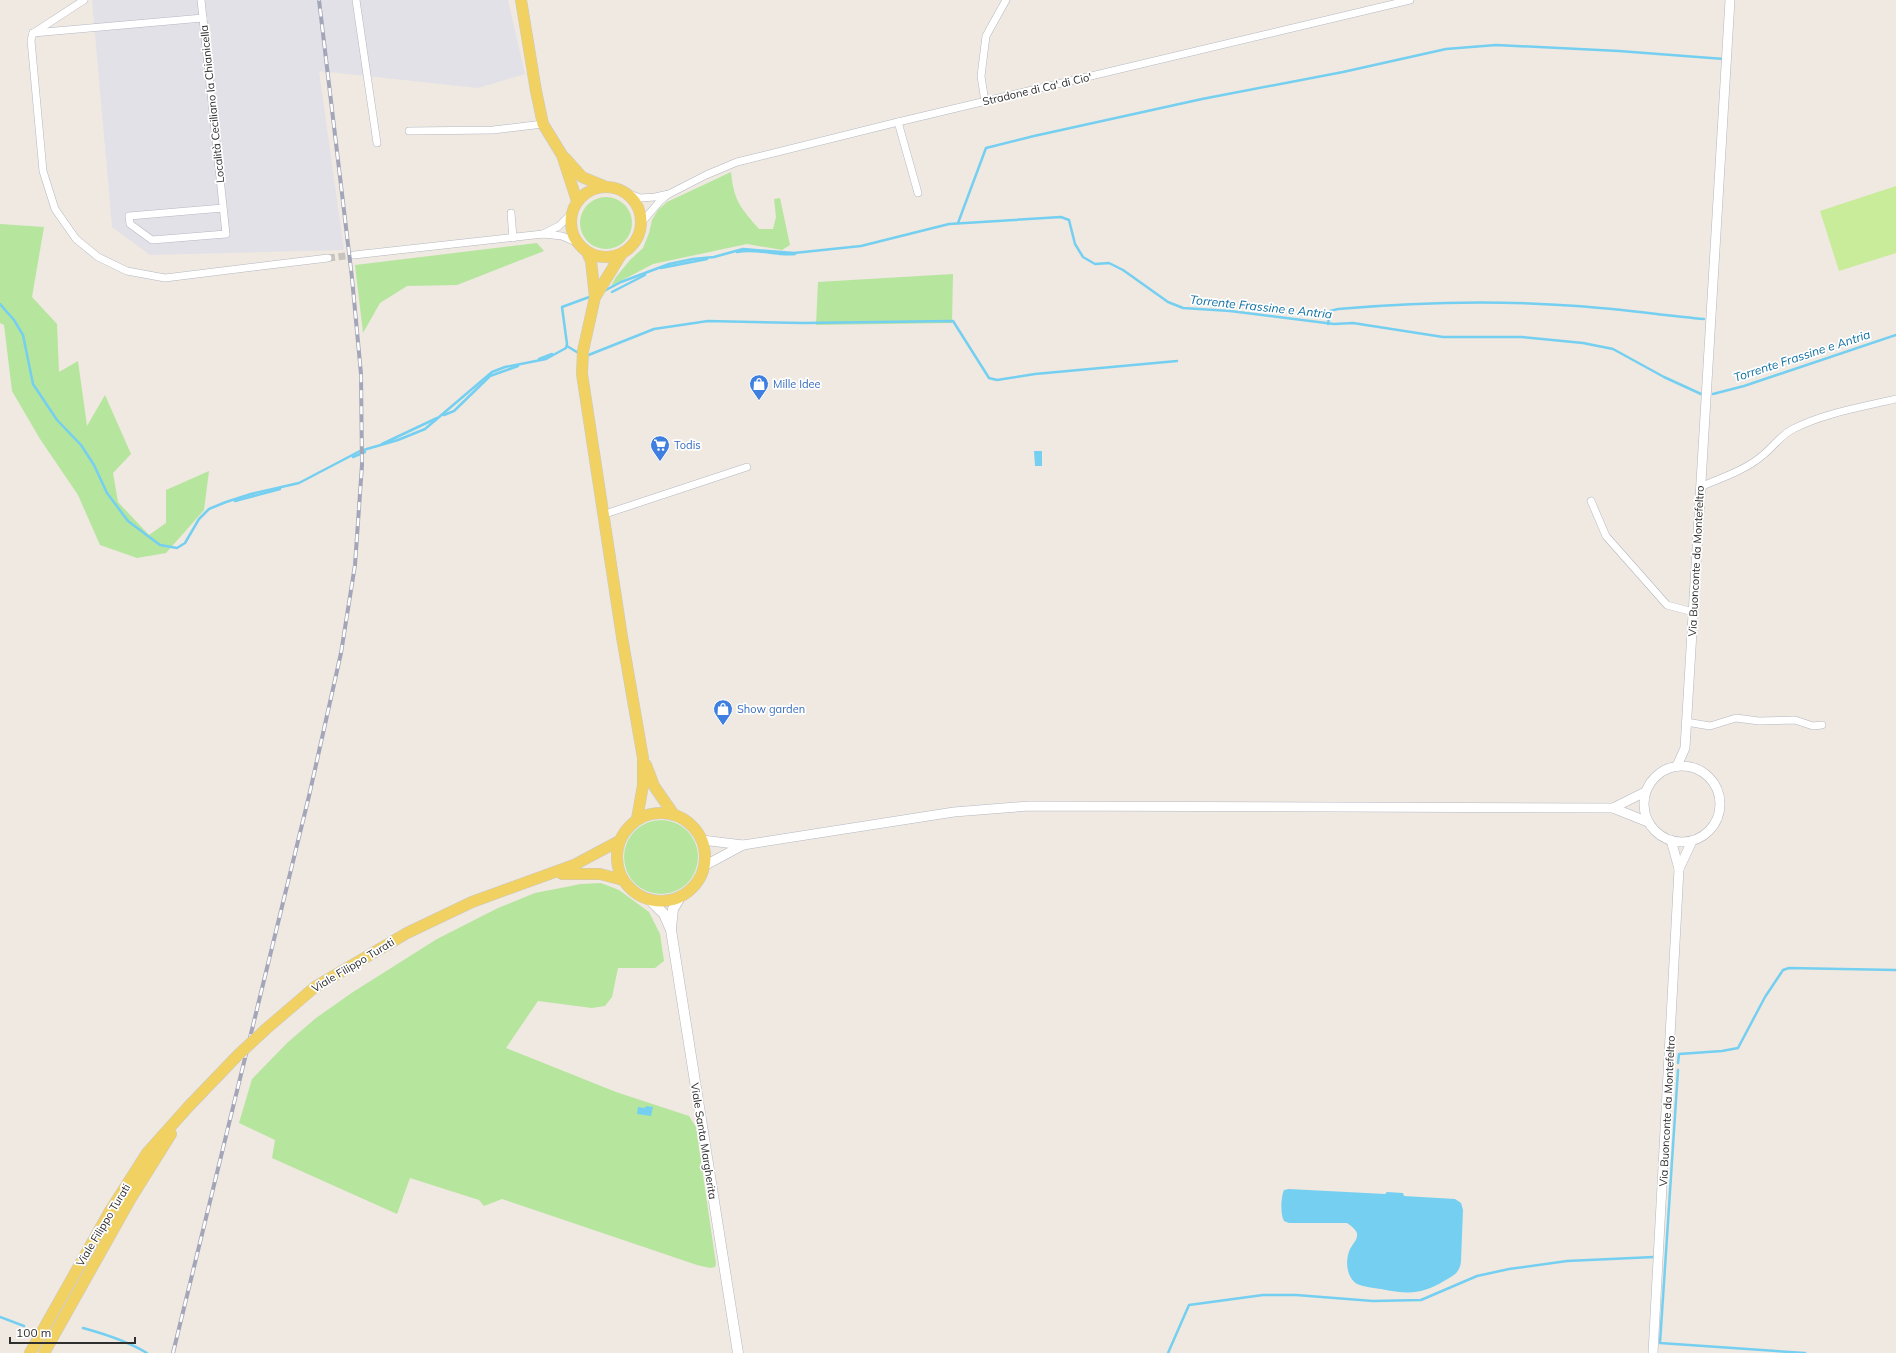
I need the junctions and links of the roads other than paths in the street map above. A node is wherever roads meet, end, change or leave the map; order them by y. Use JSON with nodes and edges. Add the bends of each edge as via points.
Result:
{"nodes":[{"id":1,"x":84,"y":0,"type":"edge"},
{"id":2,"x":201,"y":0,"type":"edge"},
{"id":3,"x":356,"y":0,"type":"edge"},
{"id":4,"x":518,"y":0,"type":"edge"},
{"id":5,"x":521,"y":0,"type":"edge"},
{"id":6,"x":1006,"y":0,"type":"edge"},
{"id":7,"x":1410,"y":0,"type":"edge"},
{"id":8,"x":1730,"y":0,"type":"edge"},
{"id":9,"x":524,"y":13,"type":"junction"},
{"id":10,"x":203,"y":18,"type":"junction"},
{"id":11,"x":33,"y":33,"type":"junction"},
{"id":12,"x":985,"y":102,"type":"junction"},
{"id":13,"x":898,"y":122,"type":"junction"},
{"id":14,"x":543,"y":124,"type":"junction"},
{"id":15,"x":409,"y":131,"type":"dead end"},
{"id":16,"x":377,"y":143,"type":"dead end"},
{"id":17,"x":562,"y":155,"type":"junction"},
{"id":18,"x":605,"y":186,"type":"junction"},
{"id":19,"x":627,"y":193,"type":"junction"},
{"id":20,"x":918,"y":193,"type":"dead end"},
{"id":21,"x":669,"y":194,"type":"junction"},
{"id":22,"x":577,"y":201,"type":"junction"},
{"id":23,"x":223,"y":208,"type":"junction"},
{"id":24,"x":512,"y":213,"type":"dead end"},
{"id":25,"x":571,"y":214,"type":"junction"},
{"id":26,"x":642,"y":222,"type":"junction"},
{"id":27,"x":543,"y":234,"type":"junction"},
{"id":28,"x":513,"y":238,"type":"junction"},
{"id":29,"x":578,"y":243,"type":"junction"},
{"id":30,"x":587,"y":252,"type":"junction"},
{"id":31,"x":622,"y":253,"type":"junction"},
{"id":32,"x":354,"y":256,"type":"tunnel mouth"},
{"id":33,"x":328,"y":258,"type":"tunnel mouth"},
{"id":34,"x":595,"y":296,"type":"junction"},
{"id":35,"x":1896,"y":400,"type":"edge"},
{"id":36,"x":747,"y":468,"type":"dead end"},
{"id":37,"x":1700,"y":487,"type":"junction"},
{"id":38,"x":1590,"y":501,"type":"dead end"},
{"id":39,"x":605,"y":514,"type":"junction"},
{"id":40,"x":1693,"y":612,"type":"junction"},
{"id":41,"x":1686,"y":722,"type":"junction"},
{"id":42,"x":1822,"y":725,"type":"dead end"},
{"id":43,"x":1685,"y":748,"type":"junction"},
{"id":44,"x":643,"y":758,"type":"junction"},
{"id":45,"x":1677,"y":766,"type":"junction"},
{"id":46,"x":1692,"y":767,"type":"junction"},
{"id":47,"x":1645,"y":792,"type":"junction"},
{"id":48,"x":1613,"y":808,"type":"junction"},
{"id":49,"x":674,"y":815,"type":"junction"},
{"id":50,"x":637,"y":819,"type":"junction"},
{"id":51,"x":1648,"y":822,"type":"junction"},
{"id":52,"x":702,"y":840,"type":"junction"},
{"id":53,"x":1671,"y":840,"type":"junction"},
{"id":54,"x":620,"y":841,"type":"junction"},
{"id":55,"x":1692,"y":841,"type":"junction"},
{"id":56,"x":743,"y":845,"type":"junction"},
{"id":57,"x":704,"y":866,"type":"junction"},
{"id":58,"x":1680,"y":869,"type":"junction"},
{"id":59,"x":551,"y":875,"type":"junction"},
{"id":60,"x":623,"y":880,"type":"junction"},
{"id":61,"x":681,"y":896,"type":"junction"},
{"id":62,"x":650,"y":900,"type":"junction"},
{"id":63,"x":671,"y":930,"type":"junction"},
{"id":64,"x":188,"y":1106,"type":"junction"},
{"id":65,"x":30,"y":1353,"type":"edge"},
{"id":66,"x":44,"y":1353,"type":"edge"},
{"id":67,"x":738,"y":1353,"type":"edge"},
{"id":68,"x":1653,"y":1353,"type":"edge"}],
"edges":[{"from":1,"to":11,"type":"street"},
{"from":2,"to":10,"type":"street","name":"Località Ceciliano la Chianicella"},
{"from":3,"to":16,"type":"street"},
{"from":4,"to":9,"type":"street"},
{"from":5,"to":9,"type":"main road"},
{"from":6,"to":12,"type":"street","via":[[986,36],[981,76]]},
{"from":7,"to":12,"type":"street","name":"Stradone di Ca' di Cio'"},
{"from":8,"to":37,"type":"street","name":"Via Buonconte da Montefeltro"},
{"from":9,"to":14,"type":"main road"},
{"from":10,"to":11,"type":"street"},
{"from":10,"to":23,"type":"street","name":"Località Ceciliano la Chianicella"},
{"from":11,"to":33,"type":"street","via":[[31,40],[43,171],[55,209],[76,239],[98,257],[127,271],[165,278]]},
{"from":12,"to":13,"type":"street","name":"Stradone di Ca' di Cio'"},
{"from":13,"to":20,"type":"street"},
{"from":13,"to":21,"type":"street","name":"Stradone di Ca' di Cio'","via":[[767,151],[706,175]]},
{"from":14,"to":15,"type":"street","via":[[493,130]]},
{"from":14,"to":17,"type":"main road"},
{"from":17,"to":18,"type":"main road","via":[[582,177]]},
{"from":17,"to":22,"type":"main road"},
{"from":18,"to":19,"type":"main road"},
{"from":18,"to":22,"type":"main road","via":[[594,188]]},
{"from":19,"to":21,"type":"street","via":[[640,198]]},
{"from":19,"to":26,"type":"main road","via":[[638,206]]},
{"from":21,"to":26,"type":"street"},
{"from":22,"to":25,"type":"main road"},
{"from":23,"to":23,"type":"street","name":"Località Ceciliano la Chianicella","via":[[129,216],[130,224],[152,240],[226,234]]},
{"from":24,"to":28,"type":"street"},
{"from":25,"to":27,"type":"street","via":[[559,226]]},
{"from":25,"to":29,"type":"main road","via":[[573,234]]},
{"from":26,"to":31,"type":"main road","via":[[637,240]]},
{"from":27,"to":28,"type":"street"},
{"from":27,"to":29,"type":"street","via":[[562,236]]},
{"from":28,"to":32,"type":"street"},
{"from":29,"to":30,"type":"main road"},
{"from":30,"to":31,"type":"main road","via":[[611,257]]},
{"from":30,"to":34,"type":"main road","via":[[591,261]]},
{"from":31,"to":34,"type":"main road"},
{"from":34,"to":39,"type":"main road","via":[[583,351],[582,374]]},
{"from":35,"to":37,"type":"street","via":[[1817,419],[1792,430],[1748,466]]},
{"from":36,"to":39,"type":"street"},
{"from":37,"to":40,"type":"street","name":"Via Buonconte da Montefeltro"},
{"from":38,"to":40,"type":"street","via":[[1606,536],[1667,605]]},
{"from":39,"to":44,"type":"main road","via":[[622,637]]},
{"from":40,"to":41,"type":"street","name":"Via Buonconte da Montefeltro"},
{"from":41,"to":42,"type":"street","via":[[1710,726],[1736,718],[1759,721],[1795,720],[1813,726]]},
{"from":41,"to":43,"type":"street","name":"Via Buonconte da Montefeltro"},
{"from":43,"to":45,"type":"street"},
{"from":43,"to":46,"type":"street"},
{"from":44,"to":49,"type":"main road","via":[[654,786]]},
{"from":44,"to":50,"type":"main road","via":[[643,785]]},
{"from":45,"to":46,"type":"street"},
{"from":45,"to":47,"type":"street","via":[[1661,771],[1651,780]]},
{"from":46,"to":55,"type":"street","via":[[1708,775],[1717,786],[1721,799],[1720,814],[1714,826],[1704,836]]},
{"from":47,"to":48,"type":"street"},
{"from":47,"to":51,"type":"street","via":[[1643,805]]},
{"from":48,"to":51,"type":"street"},
{"from":48,"to":56,"type":"street","via":[[1029,806],[954,812]]},
{"from":49,"to":50,"type":"main road","via":[[654,813]]},
{"from":49,"to":52,"type":"main road","via":[[691,824]]},
{"from":50,"to":54,"type":"main road"},
{"from":51,"to":53,"type":"street","via":[[1656,832]]},
{"from":52,"to":56,"type":"street"},
{"from":52,"to":57,"type":"main road"},
{"from":53,"to":55,"type":"street"},
{"from":53,"to":58,"type":"street"},
{"from":54,"to":59,"type":"main road","name":"Viale Filippo Turati"},
{"from":54,"to":60,"type":"main road","via":[[617,861]]},
{"from":55,"to":58,"type":"street"},
{"from":56,"to":57,"type":"street"},
{"from":57,"to":61,"type":"main road","via":[[696,883]]},
{"from":58,"to":68,"type":"street","name":"Via Buonconte da Montefeltro"},
{"from":59,"to":60,"type":"main road","name":"Viale Filippo Turati","via":[[593,873]]},
{"from":59,"to":64,"type":"main road","name":"Viale Filippo Turati","bridge":true,"via":[[472,902],[407,933],[315,987],[238,1055]]},
{"from":60,"to":62,"type":"main road","via":[[634,892]]},
{"from":61,"to":62,"type":"main road","via":[[666,901]]},
{"from":61,"to":63,"type":"main road","name":"Viale Santa Margherita","via":[[673,909]]},
{"from":62,"to":63,"type":"main road","name":"Viale Santa Margherita","via":[[664,914]]},
{"from":63,"to":67,"type":"main road","name":"Viale Santa Margherita"},
{"from":64,"to":65,"type":"main road","name":"Viale Filippo Turati","via":[[147,1153],[110,1210]]},
{"from":64,"to":66,"type":"main road","name":"Viale Filippo Turati","via":[[131,1198]]}]}
